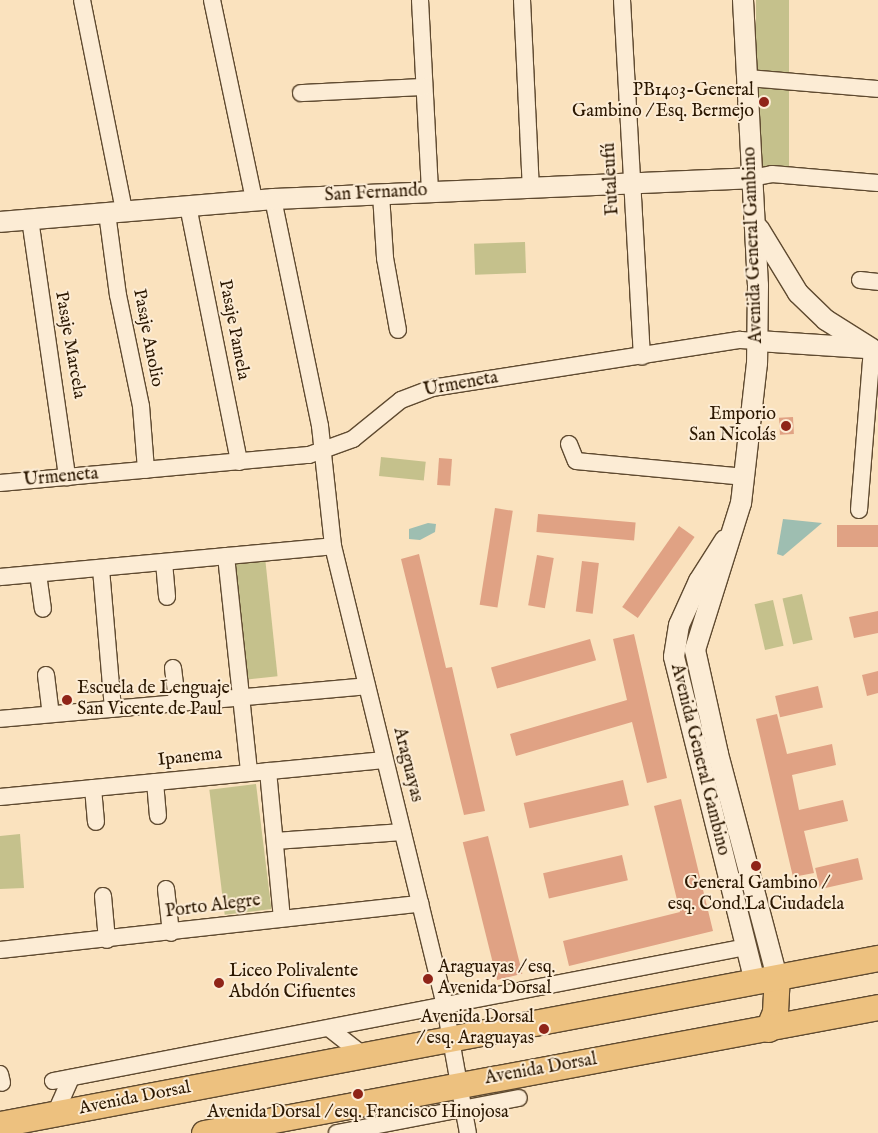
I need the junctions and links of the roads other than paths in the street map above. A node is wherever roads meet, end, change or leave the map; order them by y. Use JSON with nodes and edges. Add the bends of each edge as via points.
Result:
{"nodes":[{"id":1,"x":82,"y":0,"type":"edge"},
{"id":2,"x":212,"y":0,"type":"edge"},
{"id":3,"x":420,"y":0,"type":"edge"},
{"id":4,"x":522,"y":0,"type":"edge"},
{"id":5,"x":622,"y":0,"type":"edge"},
{"id":6,"x":743,"y":0,"type":"edge"},
{"id":7,"x":747,"y":78,"type":"junction"},
{"id":8,"x":424,"y":87,"type":"junction"},
{"id":9,"x":878,"y":89,"type":"edge"},
{"id":10,"x":301,"y":93,"type":"dead end"},
{"id":11,"x":752,"y":178,"type":"junction"},
{"id":12,"x":632,"y":183,"type":"junction"},
{"id":13,"x":878,"y":183,"type":"edge"},
{"id":14,"x":531,"y":188,"type":"junction"},
{"id":15,"x":430,"y":192,"type":"junction"},
{"id":16,"x":381,"y":194,"type":"junction"},
{"id":17,"x":264,"y":199,"type":"junction"},
{"id":18,"x":188,"y":206,"type":"junction"},
{"id":19,"x":116,"y":212,"type":"junction"},
{"id":20,"x":30,"y":219,"type":"junction"},
{"id":21,"x":754,"y":220,"type":"junction"},
{"id":22,"x":0,"y":222,"type":"edge"},
{"id":23,"x":860,"y":280,"type":"dead end"},
{"id":24,"x":878,"y":282,"type":"edge"},
{"id":25,"x":398,"y":330,"type":"dead end"},
{"id":26,"x":758,"y":341,"type":"junction"},
{"id":27,"x":875,"y":349,"type":"edge"},
{"id":28,"x":642,"y":356,"type":"junction"},
{"id":29,"x":569,"y":444,"type":"dead end"},
{"id":30,"x":322,"y":452,"type":"junction"},
{"id":31,"x":240,"y":462,"type":"junction"},
{"id":32,"x":146,"y":470,"type":"junction"},
{"id":33,"x":67,"y":477,"type":"junction"},
{"id":34,"x":745,"y":478,"type":"junction"},
{"id":35,"x":0,"y":483,"type":"edge"},
{"id":36,"x":859,"y":510,"type":"dead end"},
{"id":37,"x":738,"y":519,"type":"junction"},
{"id":38,"x":333,"y":546,"type":"junction"},
{"id":39,"x":226,"y":556,"type":"junction"},
{"id":40,"x":164,"y":562,"type":"junction"},
{"id":41,"x":101,"y":569,"type":"junction"},
{"id":42,"x":38,"y":574,"type":"junction"},
{"id":43,"x":0,"y":577,"type":"edge"},
{"id":44,"x":168,"y":597,"type":"dead end"},
{"id":45,"x":43,"y":609,"type":"dead end"},
{"id":46,"x":173,"y":668,"type":"dead end"},
{"id":47,"x":46,"y":675,"type":"dead end"},
{"id":48,"x":367,"y":686,"type":"junction"},
{"id":49,"x":240,"y":697,"type":"junction"},
{"id":50,"x":178,"y":703,"type":"junction"},
{"id":51,"x":114,"y":708,"type":"junction"},
{"id":52,"x":51,"y":714,"type":"junction"},
{"id":53,"x":0,"y":719,"type":"edge"},
{"id":54,"x":718,"y":754,"type":"junction"},
{"id":55,"x":384,"y":760,"type":"junction"},
{"id":56,"x":697,"y":760,"type":"junction"},
{"id":57,"x":268,"y":771,"type":"junction"},
{"id":58,"x":249,"y":773,"type":"junction"},
{"id":59,"x":155,"y":782,"type":"junction"},
{"id":60,"x":93,"y":788,"type":"junction"},
{"id":61,"x":0,"y":797,"type":"edge"},
{"id":62,"x":158,"y":816,"type":"dead end"},
{"id":63,"x":96,"y":822,"type":"dead end"},
{"id":64,"x":403,"y":832,"type":"junction"},
{"id":65,"x":275,"y":842,"type":"junction"},
{"id":66,"x":166,"y":889,"type":"dead end"},
{"id":67,"x":103,"y":896,"type":"dead end"},
{"id":68,"x":420,"y":904,"type":"junction"},
{"id":69,"x":282,"y":918,"type":"junction"},
{"id":70,"x":171,"y":933,"type":"junction"},
{"id":71,"x":107,"y":940,"type":"junction"},
{"id":72,"x":746,"y":947,"type":"junction"},
{"id":73,"x":6,"y":949,"type":"edge"},
{"id":74,"x":878,"y":958,"type":"edge"},
{"id":75,"x":766,"y":980,"type":"junction"},
{"id":76,"x":445,"y":1007,"type":"junction"},
{"id":77,"x":878,"y":1007,"type":"edge"},
{"id":78,"x":768,"y":1028,"type":"junction"},
{"id":79,"x":330,"y":1029,"type":"junction"},
{"id":80,"x":452,"y":1038,"type":"junction"},
{"id":81,"x":363,"y":1055,"type":"junction"},
{"id":82,"x":71,"y":1078,"type":"junction"},
{"id":83,"x":53,"y":1081,"type":"dead end"},
{"id":84,"x":457,"y":1086,"type":"junction"},
{"id":85,"x":518,"y":1098,"type":"dead end"},
{"id":86,"x":463,"y":1110,"type":"junction"},
{"id":87,"x":55,"y":1114,"type":"junction"},
{"id":88,"x":17,"y":1126,"type":"edge"},
{"id":89,"x":271,"y":1127,"type":"edge"},
{"id":90,"x":204,"y":1133,"type":"edge"},
{"id":91,"x":337,"y":1133,"type":"edge"},
{"id":92,"x":468,"y":1133,"type":"edge"}],
"edges":[{"from":1,"to":19,"type":"street","name":"Pasaje Anolio"},
{"from":2,"to":17,"type":"street","name":"Araguayas"},
{"from":3,"to":8,"type":"street"},
{"from":4,"to":14,"type":"street"},
{"from":5,"to":12,"type":"street","name":"Futaleufú"},
{"from":6,"to":7,"type":"street","name":"Avenida General Gambino"},
{"from":7,"to":9,"type":"street"},
{"from":7,"to":11,"type":"street","name":"Avenida General Gambino"},
{"from":8,"to":10,"type":"street"},
{"from":8,"to":15,"type":"street"},
{"from":11,"to":12,"type":"street","name":"San Fernando"},
{"from":11,"to":13,"type":"street","via":[[772,174]]},
{"from":11,"to":21,"type":"street","name":"Avenida General Gambino"},
{"from":12,"to":14,"type":"street","name":"San Fernando"},
{"from":12,"to":28,"type":"street","name":"Futaleufú"},
{"from":14,"to":15,"type":"street","name":"San Fernando"},
{"from":15,"to":16,"type":"street","name":"San Fernando"},
{"from":16,"to":17,"type":"street","name":"San Fernando"},
{"from":16,"to":25,"type":"street","via":[[385,258]]},
{"from":17,"to":18,"type":"street","name":"San Fernando"},
{"from":17,"to":30,"type":"street","name":"Araguayas","via":[[320,426]]},
{"from":18,"to":19,"type":"street","name":"San Fernando"},
{"from":18,"to":31,"type":"street","name":"Pasaje Pamela"},
{"from":19,"to":20,"type":"street","name":"San Fernando"},
{"from":19,"to":32,"type":"street","name":"Pasaje Anolio","via":[[118,295],[141,406]]},
{"from":20,"to":22,"type":"street","name":"San Fernando"},
{"from":20,"to":33,"type":"street","name":"Pasaje Marcela"},
{"from":21,"to":26,"type":"street","name":"Avenida General Gambino"},
{"from":21,"to":27,"type":"street","via":[[774,260],[798,293],[833,326]]},
{"from":23,"to":24,"type":"street"},
{"from":26,"to":27,"type":"street","name":"Urmeneta"},
{"from":26,"to":28,"type":"street","name":"Urmeneta","via":[[740,340]]},
{"from":26,"to":34,"type":"street","name":"Avenida General Gambino"},
{"from":27,"to":36,"type":"street"},
{"from":28,"to":30,"type":"street","name":"Urmeneta","via":[[421,391],[392,406],[353,438]]},
{"from":29,"to":34,"type":"street","via":[[576,461]]},
{"from":30,"to":31,"type":"street","name":"Urmeneta"},
{"from":30,"to":38,"type":"street","name":"Araguayas"},
{"from":31,"to":32,"type":"street","name":"Urmeneta"},
{"from":32,"to":33,"type":"street","name":"Urmeneta"},
{"from":33,"to":35,"type":"street","name":"Urmeneta"},
{"from":34,"to":37,"type":"street","name":"Avenida General Gambino"},
{"from":37,"to":54,"type":"street","name":"Avenida General Gambino","via":[[695,650]]},
{"from":37,"to":56,"type":"street","name":"Avenida General Gambino","via":[[699,581],[676,636],[674,657]]},
{"from":38,"to":39,"type":"street"},
{"from":38,"to":48,"type":"street","name":"Araguayas"},
{"from":39,"to":40,"type":"street"},
{"from":39,"to":49,"type":"street"},
{"from":40,"to":41,"type":"street"},
{"from":40,"to":44,"type":"street"},
{"from":41,"to":42,"type":"street"},
{"from":41,"to":51,"type":"street"},
{"from":42,"to":43,"type":"street"},
{"from":42,"to":45,"type":"street"},
{"from":46,"to":50,"type":"street"},
{"from":47,"to":52,"type":"street"},
{"from":48,"to":49,"type":"street"},
{"from":48,"to":55,"type":"street","name":"Araguayas"},
{"from":49,"to":50,"type":"street"},
{"from":49,"to":58,"type":"street"},
{"from":50,"to":51,"type":"street"},
{"from":51,"to":52,"type":"street"},
{"from":52,"to":53,"type":"street"},
{"from":54,"to":56,"type":"street"},
{"from":54,"to":75,"type":"street","name":"Avenida General Gambino"},
{"from":55,"to":57,"type":"street","name":"Ipanema"},
{"from":55,"to":64,"type":"street","name":"Araguayas"},
{"from":56,"to":72,"type":"street","name":"Avenida General Gambino"},
{"from":57,"to":58,"type":"street","name":"Ipanema"},
{"from":57,"to":65,"type":"street"},
{"from":58,"to":59,"type":"street","name":"Ipanema"},
{"from":59,"to":60,"type":"street","name":"Ipanema"},
{"from":59,"to":62,"type":"street"},
{"from":60,"to":61,"type":"street","name":"Ipanema"},
{"from":60,"to":63,"type":"street"},
{"from":64,"to":65,"type":"street"},
{"from":64,"to":68,"type":"street","name":"Araguayas"},
{"from":65,"to":69,"type":"street"},
{"from":66,"to":70,"type":"street"},
{"from":67,"to":71,"type":"street"},
{"from":68,"to":69,"type":"street","name":"Porto Alegre"},
{"from":68,"to":76,"type":"street","name":"Araguayas"},
{"from":69,"to":70,"type":"street","name":"Porto Alegre"},
{"from":70,"to":71,"type":"street","name":"Porto Alegre"},
{"from":71,"to":73,"type":"street","name":"Porto Alegre"},
{"from":72,"to":75,"type":"street","name":"Avenida General Gambino"},
{"from":72,"to":76,"type":"street","name":"Avenida Dorsal"},
{"from":74,"to":75,"type":"main road","name":"Avenida Dorsal"},
{"from":75,"to":78,"type":"main road","via":[[775,1012]]},
{"from":75,"to":80,"type":"main road","name":"Avenida Dorsal"},
{"from":76,"to":79,"type":"street","name":"Avenida Dorsal"},
{"from":76,"to":80,"type":"street","name":"Araguayas"},
{"from":77,"to":78,"type":"main road","name":"Avenida Dorsal"},
{"from":78,"to":84,"type":"main road","name":"Avenida Dorsal"},
{"from":79,"to":81,"type":"street"},
{"from":79,"to":82,"type":"street","name":"Avenida Dorsal"},
{"from":80,"to":81,"type":"main road","name":"Avenida Dorsal"},
{"from":80,"to":84,"type":"street","name":"Araguayas"},
{"from":81,"to":87,"type":"main road","name":"Avenida Dorsal"},
{"from":82,"to":83,"type":"street","name":"Avenida Dorsal"},
{"from":82,"to":87,"type":"street","name":"Avenida Dorsal"},
{"from":84,"to":86,"type":"street","name":"Araguayas"},
{"from":84,"to":89,"type":"main road","name":"Avenida Dorsal"},
{"from":85,"to":86,"type":"street","name":"Avenida Dorsal"},
{"from":86,"to":91,"type":"street","name":"Avenida Dorsal"},
{"from":86,"to":92,"type":"street","name":"Araguayas"},
{"from":87,"to":88,"type":"main road","name":"Avenida Dorsal"},
{"from":89,"to":90,"type":"main road","name":"Avenida Dorsal"}]}
